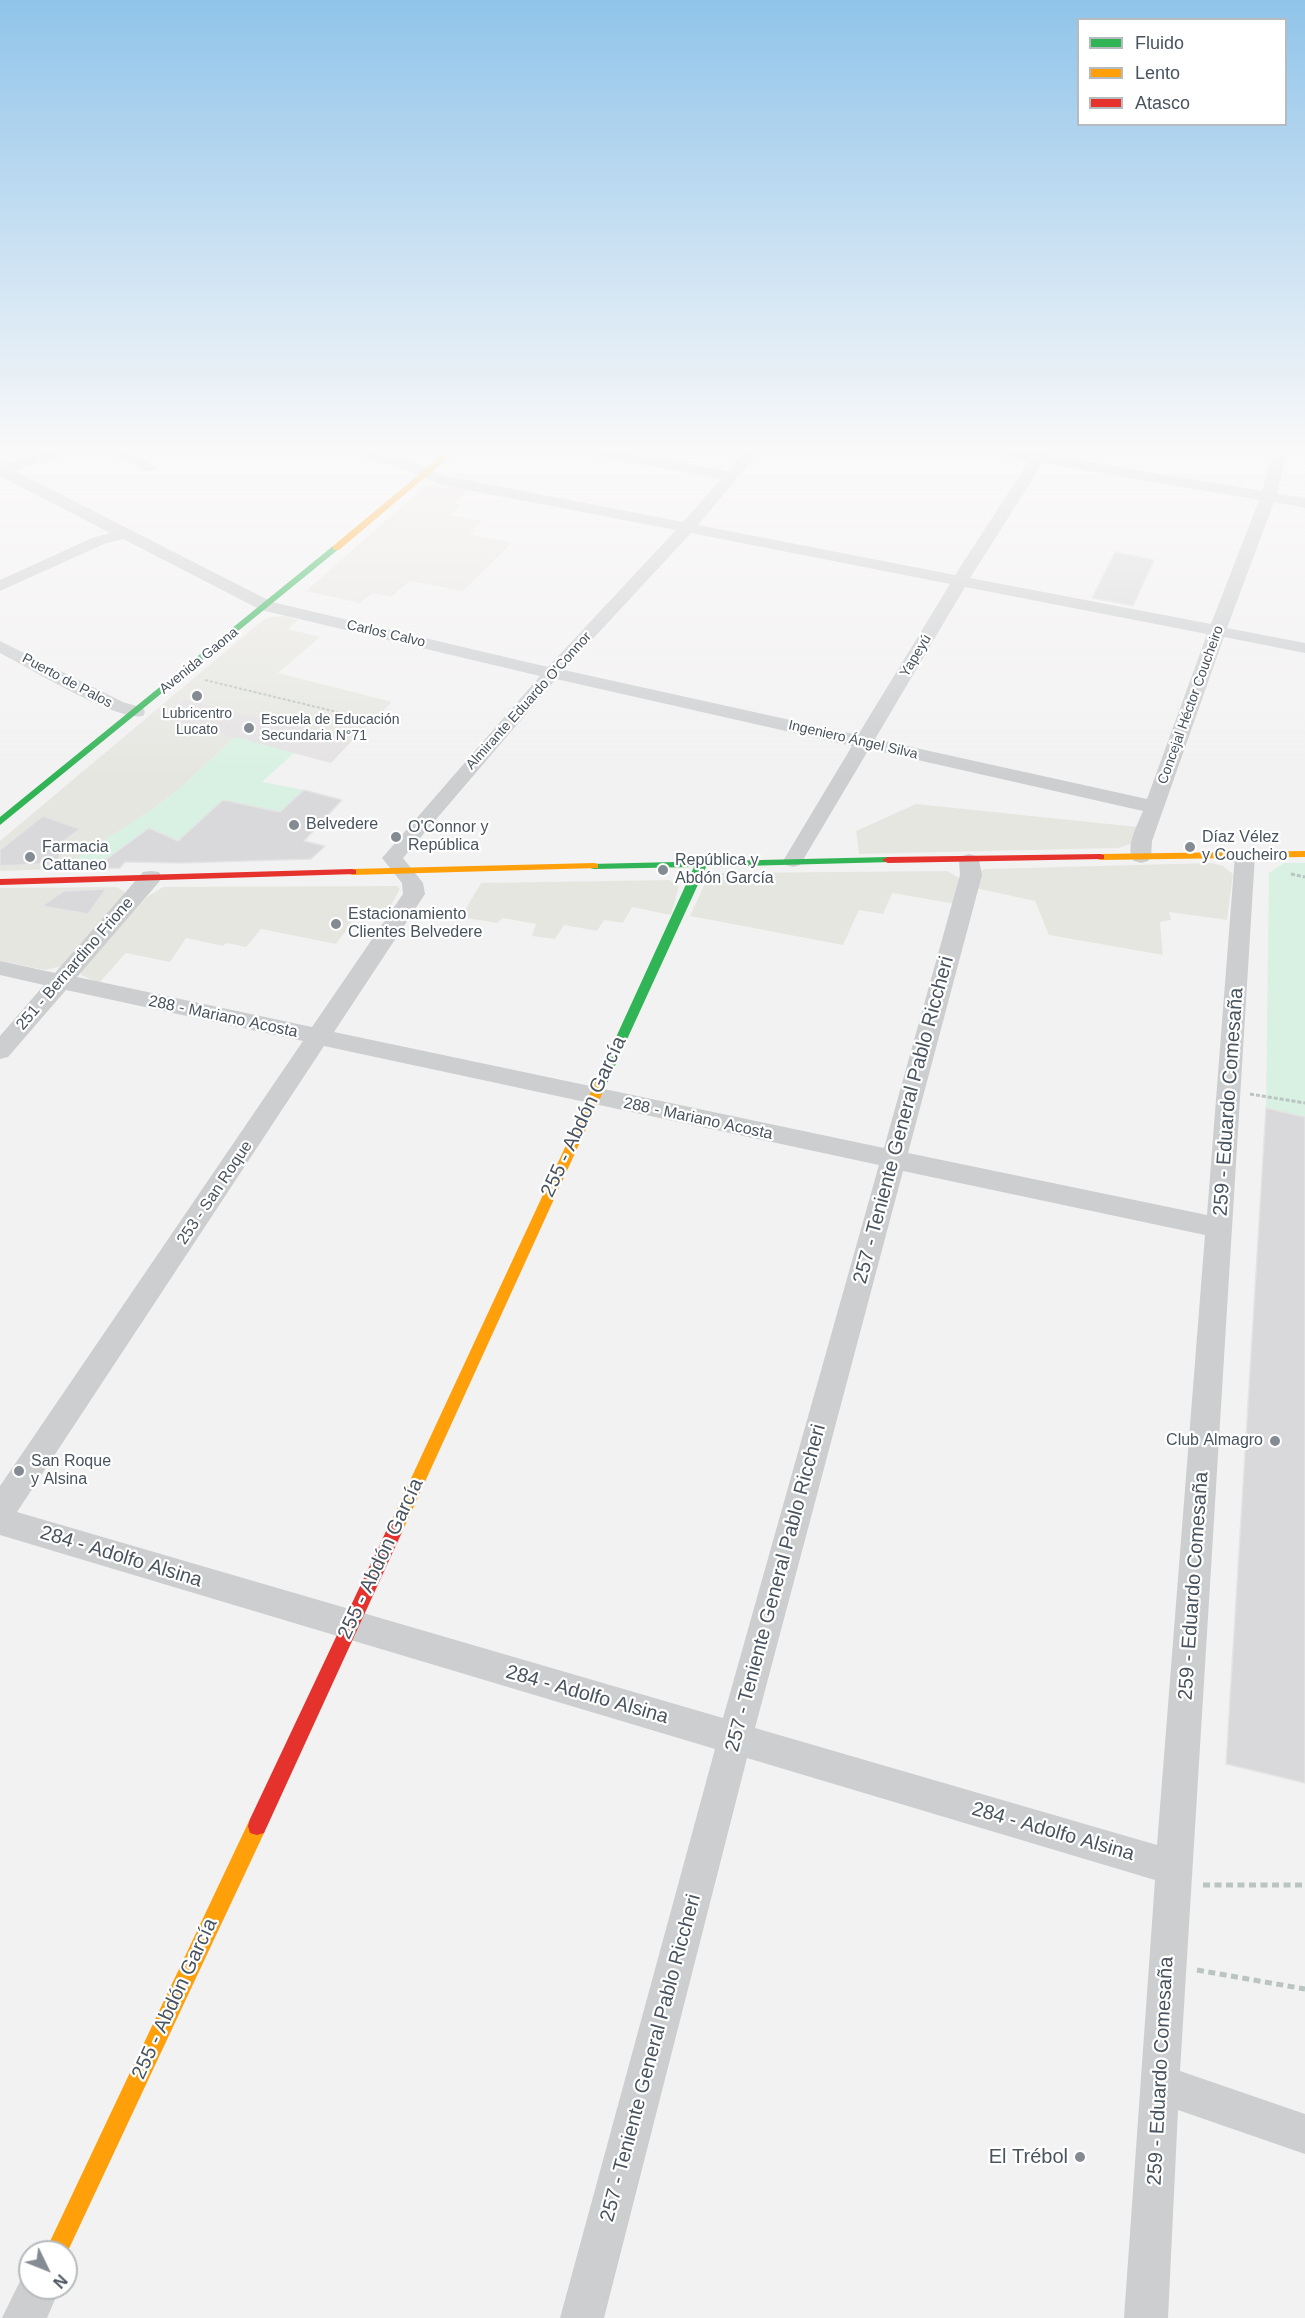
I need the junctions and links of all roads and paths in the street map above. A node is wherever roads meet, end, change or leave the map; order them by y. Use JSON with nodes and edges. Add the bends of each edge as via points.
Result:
{"nodes":[{"id":1,"x":56,"y":560,"type":"edge"},
{"id":2,"x":175,"y":560,"type":"edge"},
{"id":3,"x":321,"y":560,"type":"edge"},
{"id":4,"x":656,"y":560,"type":"edge"},
{"id":5,"x":852,"y":560,"type":"edge"},
{"id":6,"x":973,"y":560,"type":"edge"},
{"id":7,"x":1244,"y":560,"type":"edge"},
{"id":8,"x":960,"y":581,"type":"junction"},
{"id":9,"x":0,"y":586,"type":"edge"},
{"id":10,"x":267,"y":606,"type":"junction"},
{"id":11,"x":1217,"y":631,"type":"junction"},
{"id":12,"x":0,"y":646,"type":"edge"},
{"id":13,"x":1305,"y":648,"type":"edge"},
{"id":14,"x":552,"y":673,"type":"junction"},
{"id":15,"x":196,"y":678,"type":"dead end"},
{"id":16,"x":136,"y":712,"type":"junction"},
{"id":17,"x":370,"y":720,"type":"dead end"},
{"id":18,"x":865,"y":742,"type":"junction"},
{"id":19,"x":1154,"y":807,"type":"junction"},
{"id":20,"x":0,"y":822,"type":"edge"},
{"id":21,"x":1305,"y":854,"type":"edge"},
{"id":22,"x":1245,"y":855,"type":"junction"},
{"id":23,"x":1141,"y":856,"type":"junction"},
{"id":24,"x":969,"y":860,"type":"junction"},
{"id":25,"x":793,"y":861,"type":"junction"},
{"id":26,"x":702,"y":863,"type":"junction"},
{"id":27,"x":403,"y":873,"type":"junction"},
{"id":28,"x":151,"y":878,"type":"junction"},
{"id":29,"x":0,"y":882,"type":"edge"},
{"id":30,"x":0,"y":968,"type":"edge"},
{"id":31,"x":59,"y":981,"type":"junction"},
{"id":32,"x":319,"y":1038,"type":"junction"},
{"id":33,"x":0,"y":1051,"type":"edge"},
{"id":34,"x":1230,"y":1090,"type":"junction"},
{"id":35,"x":593,"y":1096,"type":"junction"},
{"id":36,"x":1305,"y":1103,"type":"edge"},
{"id":37,"x":893,"y":1160,"type":"junction"},
{"id":38,"x":1220,"y":1228,"type":"junction"},
{"id":39,"x":0,"y":1512,"type":"edge"},
{"id":40,"x":0,"y":1521,"type":"edge"},
{"id":41,"x":351,"y":1625,"type":"junction"},
{"id":42,"x":735,"y":1738,"type":"junction"},
{"id":43,"x":1174,"y":1868,"type":"junction"},
{"id":44,"x":1305,"y":1885,"type":"edge"},
{"id":45,"x":1167,"y":1965,"type":"junction"},
{"id":46,"x":1305,"y":1989,"type":"edge"},
{"id":47,"x":1160,"y":2084,"type":"junction"},
{"id":48,"x":1305,"y":2134,"type":"edge"},
{"id":49,"x":62,"y":2240,"type":"edge"},
{"id":50,"x":33,"y":2300,"type":"edge"},
{"id":51,"x":24,"y":2318,"type":"edge"},
{"id":52,"x":582,"y":2318,"type":"edge"},
{"id":53,"x":1146,"y":2318,"type":"edge"}],
"edges":[{"from":1,"to":9,"type":"street"},
{"from":2,"to":10,"type":"street","name":"Carlos Calvo"},
{"from":3,"to":10,"type":"main road","name":"Avenida Gaona"},
{"from":4,"to":14,"type":"street","name":"Almirante Eduardo O'Connor"},
{"from":5,"to":8,"type":"street"},
{"from":6,"to":8,"type":"street","name":"Yapeyú"},
{"from":7,"to":11,"type":"street","name":"Concejal Héctor Coucheiro"},
{"from":8,"to":11,"type":"street"},
{"from":8,"to":18,"type":"street","name":"Yapeyú"},
{"from":10,"to":14,"type":"street","name":"Carlos Calvo"},
{"from":10,"to":16,"type":"main road","name":"Avenida Gaona"},
{"from":11,"to":13,"type":"street"},
{"from":11,"to":19,"type":"street","name":"Concejal Héctor Coucheiro"},
{"from":12,"to":16,"type":"street","name":"Puerto de Palos","via":[[116,706]]},
{"from":14,"to":18,"type":"street","name":"Ingeniero Ángel Silva"},
{"from":14,"to":27,"type":"street","name":"Almirante Eduardo O'Connor","via":[[398,851],[393,858]]},
{"from":15,"to":17,"type":"path"},
{"from":16,"to":20,"type":"main road","name":"Avenida Gaona"},
{"from":18,"to":19,"type":"street","name":"Ingeniero Ángel Silva"},
{"from":18,"to":25,"type":"street","name":"Yapeyú"},
{"from":19,"to":23,"type":"street","name":"Concejal Héctor Coucheiro"},
{"from":21,"to":22,"type":"main road"},
{"from":22,"to":23,"type":"main road"},
{"from":22,"to":34,"type":"street","name":"259 - Eduardo Comesaña"},
{"from":23,"to":24,"type":"main road"},
{"from":24,"to":25,"type":"main road"},
{"from":24,"to":37,"type":"street","name":"257 - Teniente General Pablo Riccheri","via":[[971,875]]},
{"from":25,"to":26,"type":"main road"},
{"from":26,"to":27,"type":"main road"},
{"from":26,"to":35,"type":"main road","name":"255 - Abdón García"},
{"from":27,"to":28,"type":"main road"},
{"from":27,"to":32,"type":"street","name":"253 - San Roque","via":[[412,882],[414,894]]},
{"from":28,"to":29,"type":"main road"},
{"from":28,"to":31,"type":"street","name":"251 - Bernardino Frione"},
{"from":30,"to":31,"type":"street","name":"288 - Mariano Acosta"},
{"from":31,"to":32,"type":"street","name":"288 - Mariano Acosta"},
{"from":31,"to":33,"type":"street","name":"251 - Bernardino Frione"},
{"from":32,"to":35,"type":"street","name":"288 - Mariano Acosta"},
{"from":32,"to":39,"type":"street","name":"253 - San Roque"},
{"from":34,"to":36,"type":"path"},
{"from":34,"to":38,"type":"street","name":"259 - Eduardo Comesaña"},
{"from":35,"to":37,"type":"street","name":"288 - Mariano Acosta"},
{"from":35,"to":41,"type":"main road","name":"255 - Abdón García"},
{"from":37,"to":38,"type":"street","name":"288 - Mariano Acosta"},
{"from":37,"to":42,"type":"street","name":"257 - Teniente General Pablo Riccheri"},
{"from":38,"to":43,"type":"street","name":"259 - Eduardo Comesaña"},
{"from":40,"to":41,"type":"street","name":"284 - Adolfo Alsina"},
{"from":41,"to":42,"type":"street","name":"284 - Adolfo Alsina"},
{"from":41,"to":49,"type":"main road","name":"255 - Abdón García"},
{"from":42,"to":43,"type":"street","name":"284 - Adolfo Alsina"},
{"from":42,"to":52,"type":"street","name":"257 - Teniente General Pablo Riccheri"},
{"from":43,"to":44,"type":"path","via":[[1204,1886]]},
{"from":43,"to":45,"type":"street","name":"259 - Eduardo Comesaña"},
{"from":45,"to":46,"type":"path"},
{"from":45,"to":47,"type":"street","name":"259 - Eduardo Comesaña"},
{"from":47,"to":48,"type":"street"},
{"from":47,"to":53,"type":"street","name":"259 - Eduardo Comesaña"},
{"from":50,"to":51,"type":"street"}]}
